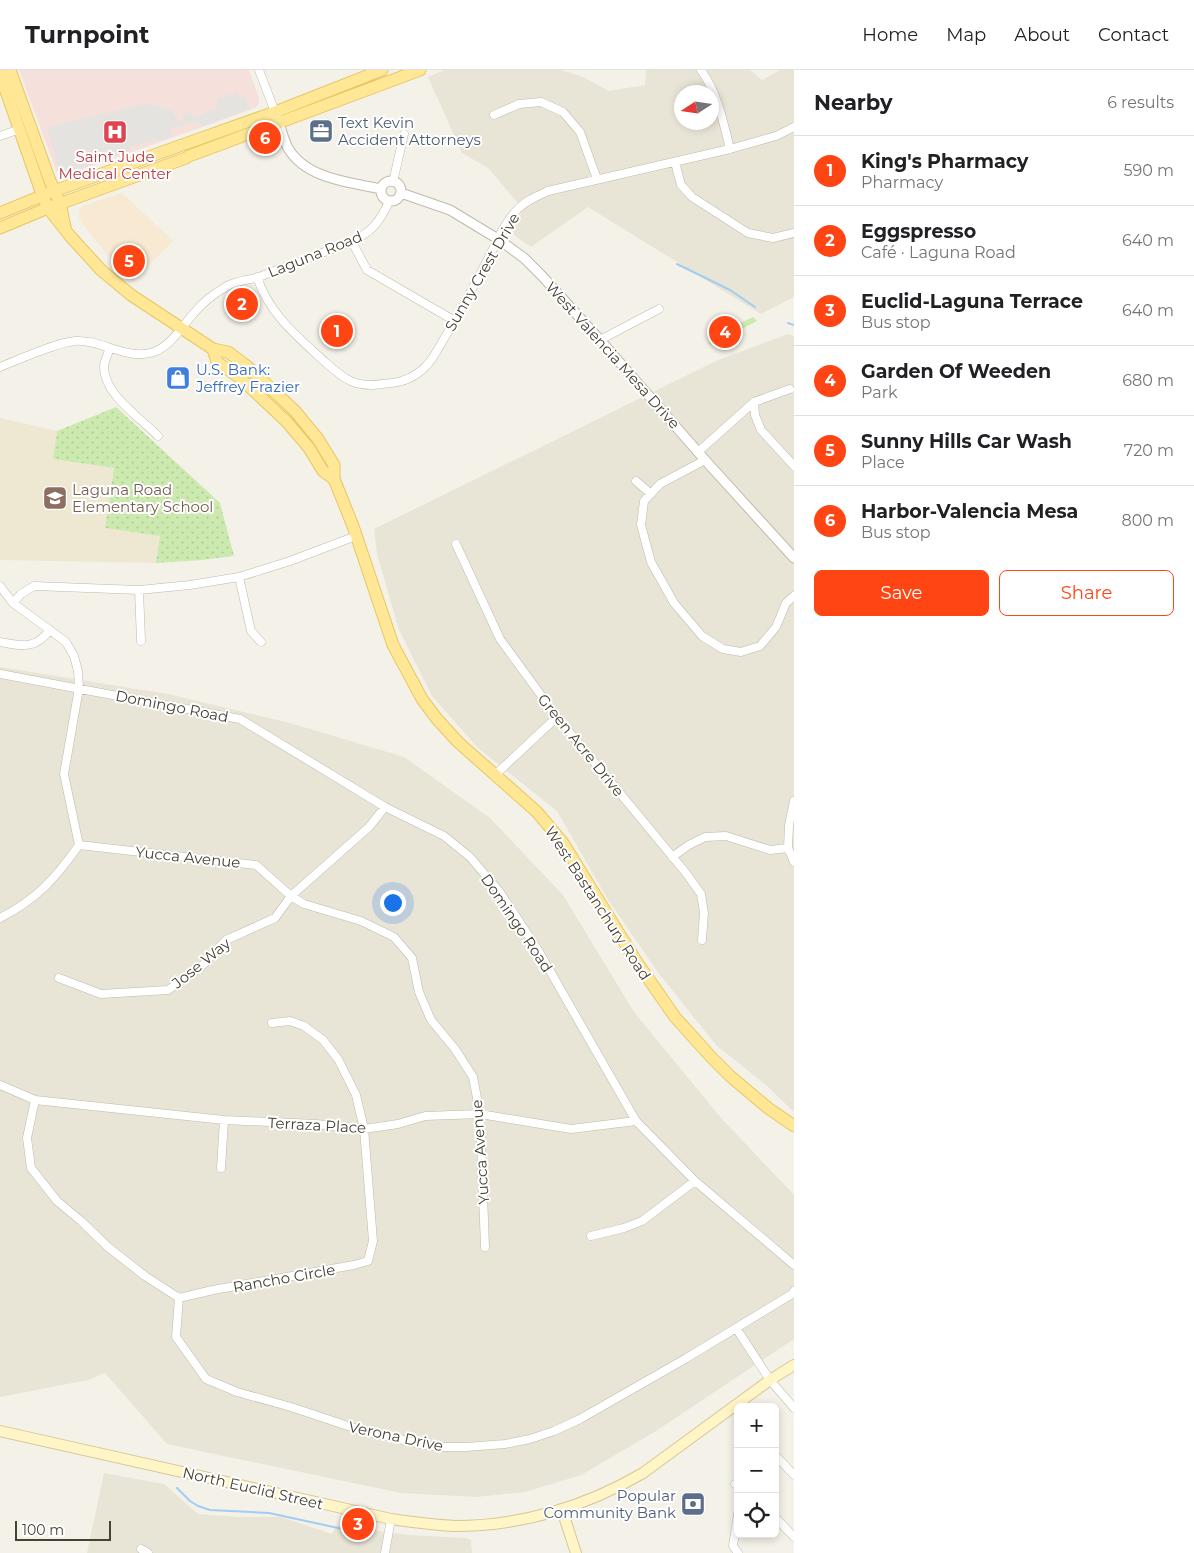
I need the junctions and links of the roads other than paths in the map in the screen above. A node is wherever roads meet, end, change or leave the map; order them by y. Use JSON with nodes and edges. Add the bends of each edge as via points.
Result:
{"nodes":[{"id":1,"x":10,"y":70,"type":"edge"},
{"id":2,"x":259,"y":70,"type":"edge"},
{"id":3,"x":382,"y":70,"type":"edge"},
{"id":4,"x":420,"y":70,"type":"edge"},
{"id":5,"x":701,"y":70,"type":"edge"},
{"id":6,"x":0,"y":74,"type":"edge"},
{"id":7,"x":494,"y":116,"type":"dead end"},
{"id":8,"x":277,"y":117,"type":"junction"},
{"id":9,"x":794,"y":127,"type":"edge"},
{"id":10,"x":20,"y":129,"type":"junction"},
{"id":11,"x":404,"y":134,"type":"dead end"},
{"id":12,"x":0,"y":136,"type":"edge"},
{"id":13,"x":730,"y":149,"type":"junction"},
{"id":14,"x":675,"y":162,"type":"junction"},
{"id":15,"x":597,"y":179,"type":"junction"},
{"id":16,"x":393,"y":182,"type":"junction"},
{"id":17,"x":381,"y":189,"type":"junction"},
{"id":18,"x":54,"y":191,"type":"junction"},
{"id":19,"x":401,"y":193,"type":"junction"},
{"id":20,"x":43,"y":196,"type":"junction"},
{"id":21,"x":389,"y":201,"type":"junction"},
{"id":22,"x":60,"y":203,"type":"junction"},
{"id":23,"x":48,"y":208,"type":"junction"},
{"id":24,"x":0,"y":213,"type":"edge"},
{"id":25,"x":0,"y":228,"type":"edge"},
{"id":26,"x":66,"y":229,"type":"junction"},
{"id":27,"x":794,"y":233,"type":"edge"},
{"id":28,"x":498,"y":239,"type":"junction"},
{"id":29,"x":352,"y":242,"type":"junction"},
{"id":30,"x":257,"y":278,"type":"junction"},
{"id":31,"x":659,"y":309,"type":"dead end"},
{"id":32,"x":455,"y":321,"type":"junction"},
{"id":33,"x":182,"y":329,"type":"junction"},
{"id":34,"x":600,"y":340,"type":"junction"},
{"id":35,"x":110,"y":348,"type":"junction"},
{"id":36,"x":0,"y":367,"type":"edge"},
{"id":37,"x":790,"y":389,"type":"dead end"},
{"id":38,"x":754,"y":402,"type":"junction"},
{"id":39,"x":158,"y":436,"type":"dead end"},
{"id":40,"x":698,"y":452,"type":"junction"},
{"id":41,"x":705,"y":460,"type":"junction"},
{"id":42,"x":794,"y":466,"type":"edge"},
{"id":43,"x":636,"y":481,"type":"dead end"},
{"id":44,"x":651,"y":494,"type":"junction"},
{"id":45,"x":356,"y":536,"type":"junction"},
{"id":46,"x":456,"y":544,"type":"dead end"},
{"id":47,"x":794,"y":558,"type":"edge"},
{"id":48,"x":239,"y":577,"type":"junction"},
{"id":49,"x":0,"y":586,"type":"edge"},
{"id":50,"x":140,"y":590,"type":"junction"},
{"id":51,"x":794,"y":596,"type":"edge"},
{"id":52,"x":13,"y":603,"type":"junction"},
{"id":53,"x":50,"y":630,"type":"junction"},
{"id":54,"x":141,"y":641,"type":"dead end"},
{"id":55,"x":0,"y":642,"type":"edge"},
{"id":56,"x":261,"y":642,"type":"dead end"},
{"id":57,"x":0,"y":674,"type":"edge"},
{"id":58,"x":79,"y":688,"type":"junction"},
{"id":59,"x":558,"y":717,"type":"junction"},
{"id":60,"x":495,"y":774,"type":"junction"},
{"id":61,"x":794,"y":801,"type":"edge"},
{"id":62,"x":385,"y":807,"type":"junction"},
{"id":63,"x":79,"y":845,"type":"junction"},
{"id":64,"x":788,"y":848,"type":"junction"},
{"id":65,"x":672,"y":857,"type":"junction"},
{"id":66,"x":794,"y":862,"type":"edge"},
{"id":67,"x":291,"y":896,"type":"junction"},
{"id":68,"x":0,"y":918,"type":"edge"},
{"id":69,"x":702,"y":940,"type":"dead end"},
{"id":70,"x":59,"y":978,"type":"dead end"},
{"id":71,"x":272,"y":1023,"type":"dead end"},
{"id":72,"x":0,"y":1085,"type":"edge"},
{"id":73,"x":35,"y":1100,"type":"junction"},
{"id":74,"x":480,"y":1114,"type":"junction"},
{"id":75,"x":224,"y":1120,"type":"junction"},
{"id":76,"x":636,"y":1121,"type":"junction"},
{"id":77,"x":794,"y":1126,"type":"edge"},
{"id":78,"x":364,"y":1129,"type":"junction"},
{"id":79,"x":221,"y":1168,"type":"dead end"},
{"id":80,"x":695,"y":1180,"type":"junction"},
{"id":81,"x":590,"y":1236,"type":"dead end"},
{"id":82,"x":485,"y":1247,"type":"dead end"},
{"id":83,"x":794,"y":1265,"type":"edge"},
{"id":84,"x":794,"y":1291,"type":"edge"},
{"id":85,"x":178,"y":1298,"type":"junction"},
{"id":86,"x":736,"y":1328,"type":"junction"},
{"id":87,"x":794,"y":1365,"type":"edge"},
{"id":88,"x":770,"y":1380,"type":"junction"},
{"id":89,"x":794,"y":1408,"type":"edge"},
{"id":90,"x":0,"y":1431,"type":"edge"},
{"id":91,"x":779,"y":1460,"type":"edge"},
{"id":92,"x":794,"y":1476,"type":"edge"},
{"id":93,"x":562,"y":1510,"type":"junction"},
{"id":94,"x":391,"y":1519,"type":"junction"},
{"id":95,"x":779,"y":1521,"type":"edge"},
{"id":96,"x":735,"y":1538,"type":"edge"},
{"id":97,"x":794,"y":1538,"type":"edge"},
{"id":98,"x":385,"y":1553,"type":"edge"},
{"id":99,"x":576,"y":1553,"type":"edge"},
{"id":100,"x":738,"y":1553,"type":"edge"}],
"edges":[{"from":1,"to":18,"type":"main road"},
{"from":2,"to":8,"type":"street"},
{"from":3,"to":8,"type":"main road"},
{"from":4,"to":8,"type":"main road"},
{"from":5,"to":13,"type":"street","via":[[718,100]]},
{"from":6,"to":10,"type":"main road","name":"West Bastanchury Road"},
{"from":7,"to":15,"type":"street","via":[[519,104],[541,102],[563,112],[580,132]]},
{"from":8,"to":17,"type":"street","via":[[288,147],[298,162],[328,178]]},
{"from":8,"to":18,"type":"main road","via":[[183,145]]},
{"from":8,"to":22,"type":"main road","via":[[188,157]]},
{"from":9,"to":13,"type":"street","name":"Sunny Crest Drive","via":[[776,136]]},
{"from":10,"to":12,"type":"street"},
{"from":10,"to":20,"type":"main road","name":"West Bastanchury Road"},
{"from":11,"to":16,"type":"street"},
{"from":13,"to":14,"type":"street","name":"Sunny Crest Drive"},
{"from":14,"to":15,"type":"street","name":"Sunny Crest Drive"},
{"from":14,"to":27,"type":"street","via":[[681,185],[692,197],[748,233],[773,238]]},
{"from":15,"to":28,"type":"street","name":"Sunny Crest Drive","via":[[548,191],[532,199],[517,209]]},
{"from":16,"to":17,"type":"street","via":[[384,184]]},
{"from":16,"to":19,"type":"street","via":[[398,184]]},
{"from":17,"to":21,"type":"street"},
{"from":18,"to":20,"type":"main road"},
{"from":18,"to":22,"type":"main road"},
{"from":19,"to":21,"type":"street"},
{"from":19,"to":28,"type":"street","name":"West Valencia Mesa Drive","via":[[450,210]]},
{"from":20,"to":23,"type":"main road","name":"West Bastanchury Road"},
{"from":20,"to":24,"type":"main road"},
{"from":21,"to":29,"type":"street","name":"Laguna Road","via":[[379,221]]},
{"from":22,"to":23,"type":"main road"},
{"from":22,"to":26,"type":"main road"},
{"from":23,"to":25,"type":"main road"},
{"from":23,"to":26,"type":"main road","name":"West Bastanchury Road"},
{"from":26,"to":33,"type":"main road","name":"West Bastanchury Road","via":[[113,281]]},
{"from":28,"to":32,"type":"street","name":"Sunny Crest Drive"},
{"from":28,"to":34,"type":"street","name":"West Valencia Mesa Drive","via":[[524,258]]},
{"from":29,"to":30,"type":"street","name":"Laguna Road"},
{"from":29,"to":32,"type":"street","via":[[367,270]]},
{"from":30,"to":32,"type":"street","name":"Sunny Crest Drive","via":[[269,304],[290,330],[343,378],[361,384],[398,383],[420,372],[431,361]]},
{"from":30,"to":33,"type":"street","name":"Laguna Road","via":[[228,285],[206,300]]},
{"from":31,"to":34,"type":"street"},
{"from":33,"to":35,"type":"street","name":"Laguna Road","via":[[165,346],[153,352],[128,353]]},
{"from":33,"to":45,"type":"main road","name":"West Bastanchury Road","via":[[213,349],[218,362],[286,421],[309,448],[323,471],[334,479]]},
{"from":34,"to":40,"type":"street","name":"West Valencia Mesa Drive"},
{"from":35,"to":36,"type":"street","name":"Laguna Road","via":[[88,342],[64,343]]},
{"from":35,"to":39,"type":"street","via":[[104,367],[108,386]]},
{"from":37,"to":38,"type":"street"},
{"from":38,"to":40,"type":"street"},
{"from":38,"to":42,"type":"street","via":[[755,415],[762,430]]},
{"from":40,"to":41,"type":"street","name":"West Valencia Mesa Drive"},
{"from":41,"to":44,"type":"street","via":[[660,484]]},
{"from":41,"to":47,"type":"street","name":"West Valencia Mesa Drive"},
{"from":43,"to":44,"type":"street"},
{"from":44,"to":51,"type":"street","via":[[644,501],[640,525],[651,562],[674,603],[702,636],[723,649],[741,652],[760,646],[776,626],[786,603]]},
{"from":45,"to":48,"type":"street"},
{"from":45,"to":60,"type":"main road","name":"West Bastanchury Road","via":[[393,645],[418,693],[458,742]]},
{"from":46,"to":59,"type":"street","name":"Green Acre Drive","via":[[500,639]]},
{"from":48,"to":50,"type":"street"},
{"from":48,"to":56,"type":"street","via":[[252,631]]},
{"from":49,"to":52,"type":"street"},
{"from":50,"to":52,"type":"street","via":[[34,586]]},
{"from":50,"to":54,"type":"street"},
{"from":52,"to":53,"type":"street"},
{"from":53,"to":55,"type":"street","via":[[30,646]]},
{"from":53,"to":58,"type":"street","via":[[66,642],[74,656]]},
{"from":57,"to":58,"type":"street","name":"Domingo Road"},
{"from":58,"to":62,"type":"street","name":"Domingo Road","via":[[240,719]]},
{"from":58,"to":63,"type":"street","via":[[64,774]]},
{"from":59,"to":60,"type":"street"},
{"from":59,"to":65,"type":"street","name":"Green Acre Drive"},
{"from":60,"to":77,"type":"main road","name":"West Bastanchury Road","via":[[537,812],[563,843],[675,1017],[730,1076]]},
{"from":61,"to":64,"type":"street"},
{"from":62,"to":67,"type":"street","name":"Jose Way","via":[[369,827]]},
{"from":62,"to":76,"type":"street","name":"Domingo Road","via":[[444,836],[470,857],[499,891],[538,950]]},
{"from":63,"to":67,"type":"street","name":"Yucca Avenue","via":[[256,865]]},
{"from":63,"to":68,"type":"street","via":[[42,891]]},
{"from":64,"to":65,"type":"street","via":[[770,850],[726,836],[705,837]]},
{"from":64,"to":66,"type":"street"},
{"from":65,"to":69,"type":"street","name":"Green Acre Drive","via":[[701,894],[704,913]]},
{"from":67,"to":70,"type":"street","name":"Jose Way","via":[[275,918],[226,940],[200,967],[168,990],[101,994]]},
{"from":67,"to":74,"type":"street","name":"Yucca Avenue","via":[[304,904],[361,921],[394,937],[412,958],[419,992],[432,1020],[473,1077]]},
{"from":71,"to":78,"type":"street","name":"Rancho Circle","via":[[290,1021],[304,1026],[323,1040],[338,1059],[356,1095]]},
{"from":72,"to":73,"type":"street","name":"Terraza Place"},
{"from":73,"to":75,"type":"street","name":"Terraza Place"},
{"from":73,"to":85,"type":"street","via":[[28,1138],[30,1168],[57,1201],[108,1247]]},
{"from":74,"to":76,"type":"street","name":"Terraza Place","via":[[572,1129]]},
{"from":74,"to":78,"type":"street","name":"Terraza Place","via":[[425,1116]]},
{"from":74,"to":82,"type":"street","name":"Yucca Avenue"},
{"from":75,"to":78,"type":"street","name":"Terraza Place"},
{"from":75,"to":79,"type":"street"},
{"from":76,"to":80,"type":"street","name":"Domingo Road"},
{"from":78,"to":85,"type":"street","name":"Rancho Circle","via":[[373,1241],[368,1261]]},
{"from":80,"to":81,"type":"street","via":[[642,1220]]},
{"from":80,"to":83,"type":"street","name":"Domingo Road"},
{"from":84,"to":86,"type":"street","name":"Verona Drive"},
{"from":85,"to":86,"type":"street","name":"Verona Drive","via":[[176,1337],[206,1379],[237,1392],[357,1429],[443,1448],[505,1444],[554,1431]]},
{"from":86,"to":88,"type":"street"},
{"from":87,"to":88,"type":"main road","name":"North Euclid Street"},
{"from":88,"to":89,"type":"street"},
{"from":88,"to":93,"type":"main road","name":"North Euclid Street","via":[[644,1473]]},
{"from":90,"to":94,"type":"main road","name":"North Euclid Street"},
{"from":91,"to":92,"type":"street"},
{"from":93,"to":94,"type":"main road","name":"North Euclid Street","via":[[531,1518],[476,1525],[436,1525]]},
{"from":93,"to":99,"type":"main road"},
{"from":94,"to":98,"type":"street"},
{"from":95,"to":97,"type":"street"},
{"from":96,"to":100,"type":"street","via":[[734,1546]]}]}
